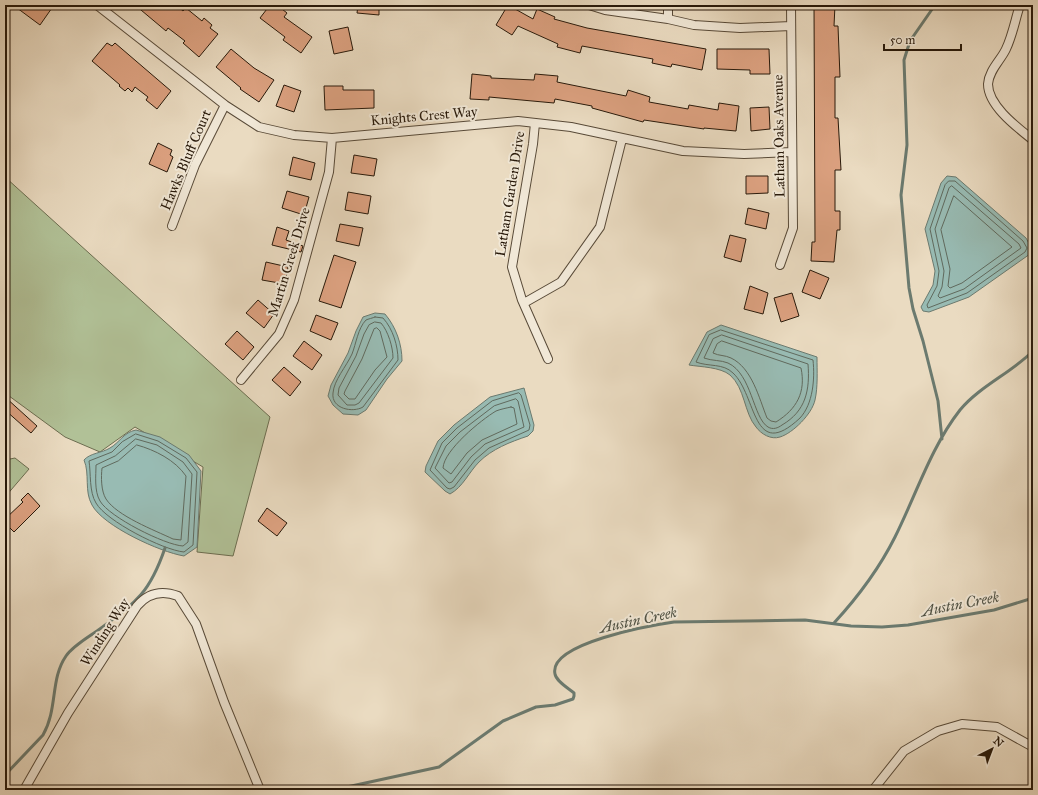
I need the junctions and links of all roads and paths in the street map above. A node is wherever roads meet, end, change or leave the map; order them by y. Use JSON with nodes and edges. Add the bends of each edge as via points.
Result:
{"nodes":[{"id":1,"x":97,"y":5,"type":"edge"},
{"id":2,"x":589,"y":5,"type":"edge"},
{"id":3,"x":668,"y":5,"type":"edge"},
{"id":4,"x":791,"y":5,"type":"edge"},
{"id":5,"x":1020,"y":5,"type":"edge"},
{"id":6,"x":668,"y":19,"type":"junction"},
{"id":7,"x":791,"y":26,"type":"junction"},
{"id":8,"x":225,"y":105,"type":"junction"},
{"id":9,"x":535,"y":123,"type":"junction"},
{"id":10,"x":332,"y":138,"type":"junction"},
{"id":11,"x":622,"y":139,"type":"junction"},
{"id":12,"x":1033,"y":140,"type":"edge"},
{"id":13,"x":792,"y":152,"type":"junction"},
{"id":14,"x":172,"y":226,"type":"dead end"},
{"id":15,"x":780,"y":265,"type":"dead end"},
{"id":16,"x":524,"y":303,"type":"junction"},
{"id":17,"x":548,"y":359,"type":"dead end"},
{"id":18,"x":240,"y":380,"type":"dead end"},
{"id":19,"x":1033,"y":746,"type":"edge"},
{"id":20,"x":24,"y":790,"type":"edge"},
{"id":21,"x":260,"y":790,"type":"edge"},
{"id":22,"x":873,"y":790,"type":"edge"}],
"edges":[{"from":1,"to":8,"type":"street","name":"Knights Crest Way"},
{"from":2,"to":6,"type":"street","via":[[605,10]]},
{"from":3,"to":6,"type":"street"},
{"from":4,"to":7,"type":"street","name":"Latham Oaks Avenue"},
{"from":5,"to":12,"type":"street","via":[[1014,31],[994,67],[988,84],[994,101],[1006,118]]},
{"from":6,"to":7,"type":"street","via":[[694,25],[740,28]]},
{"from":7,"to":13,"type":"street","name":"Latham Oaks Avenue"},
{"from":8,"to":10,"type":"street","name":"Knights Crest Way","via":[[260,126],[294,136]]},
{"from":8,"to":14,"type":"street","name":"Hawks Bluff Court","via":[[195,165]]},
{"from":9,"to":10,"type":"street","name":"Knights Crest Way","via":[[518,121]]},
{"from":9,"to":11,"type":"street","name":"Knights Crest Way","via":[[571,127]]},
{"from":9,"to":16,"type":"street","name":"Latham Garden Drive","via":[[512,266]]},
{"from":10,"to":18,"type":"street","name":"Martin Creek Drive","via":[[329,172],[294,300],[279,334]]},
{"from":11,"to":13,"type":"street","name":"Knights Crest Way","via":[[683,151],[744,154]]},
{"from":11,"to":16,"type":"street","via":[[600,227],[561,282]]},
{"from":13,"to":15,"type":"street","name":"Latham Oaks Avenue","via":[[793,228]]},
{"from":16,"to":17,"type":"street","name":"Latham Garden Drive"},
{"from":19,"to":22,"type":"street","via":[[997,727],[962,724],[938,731],[904,751]]},
{"from":20,"to":21,"type":"street","name":"Winding Way","via":[[68,713],[137,606],[148,596],[161,592],[178,596],[196,624]]}]}
